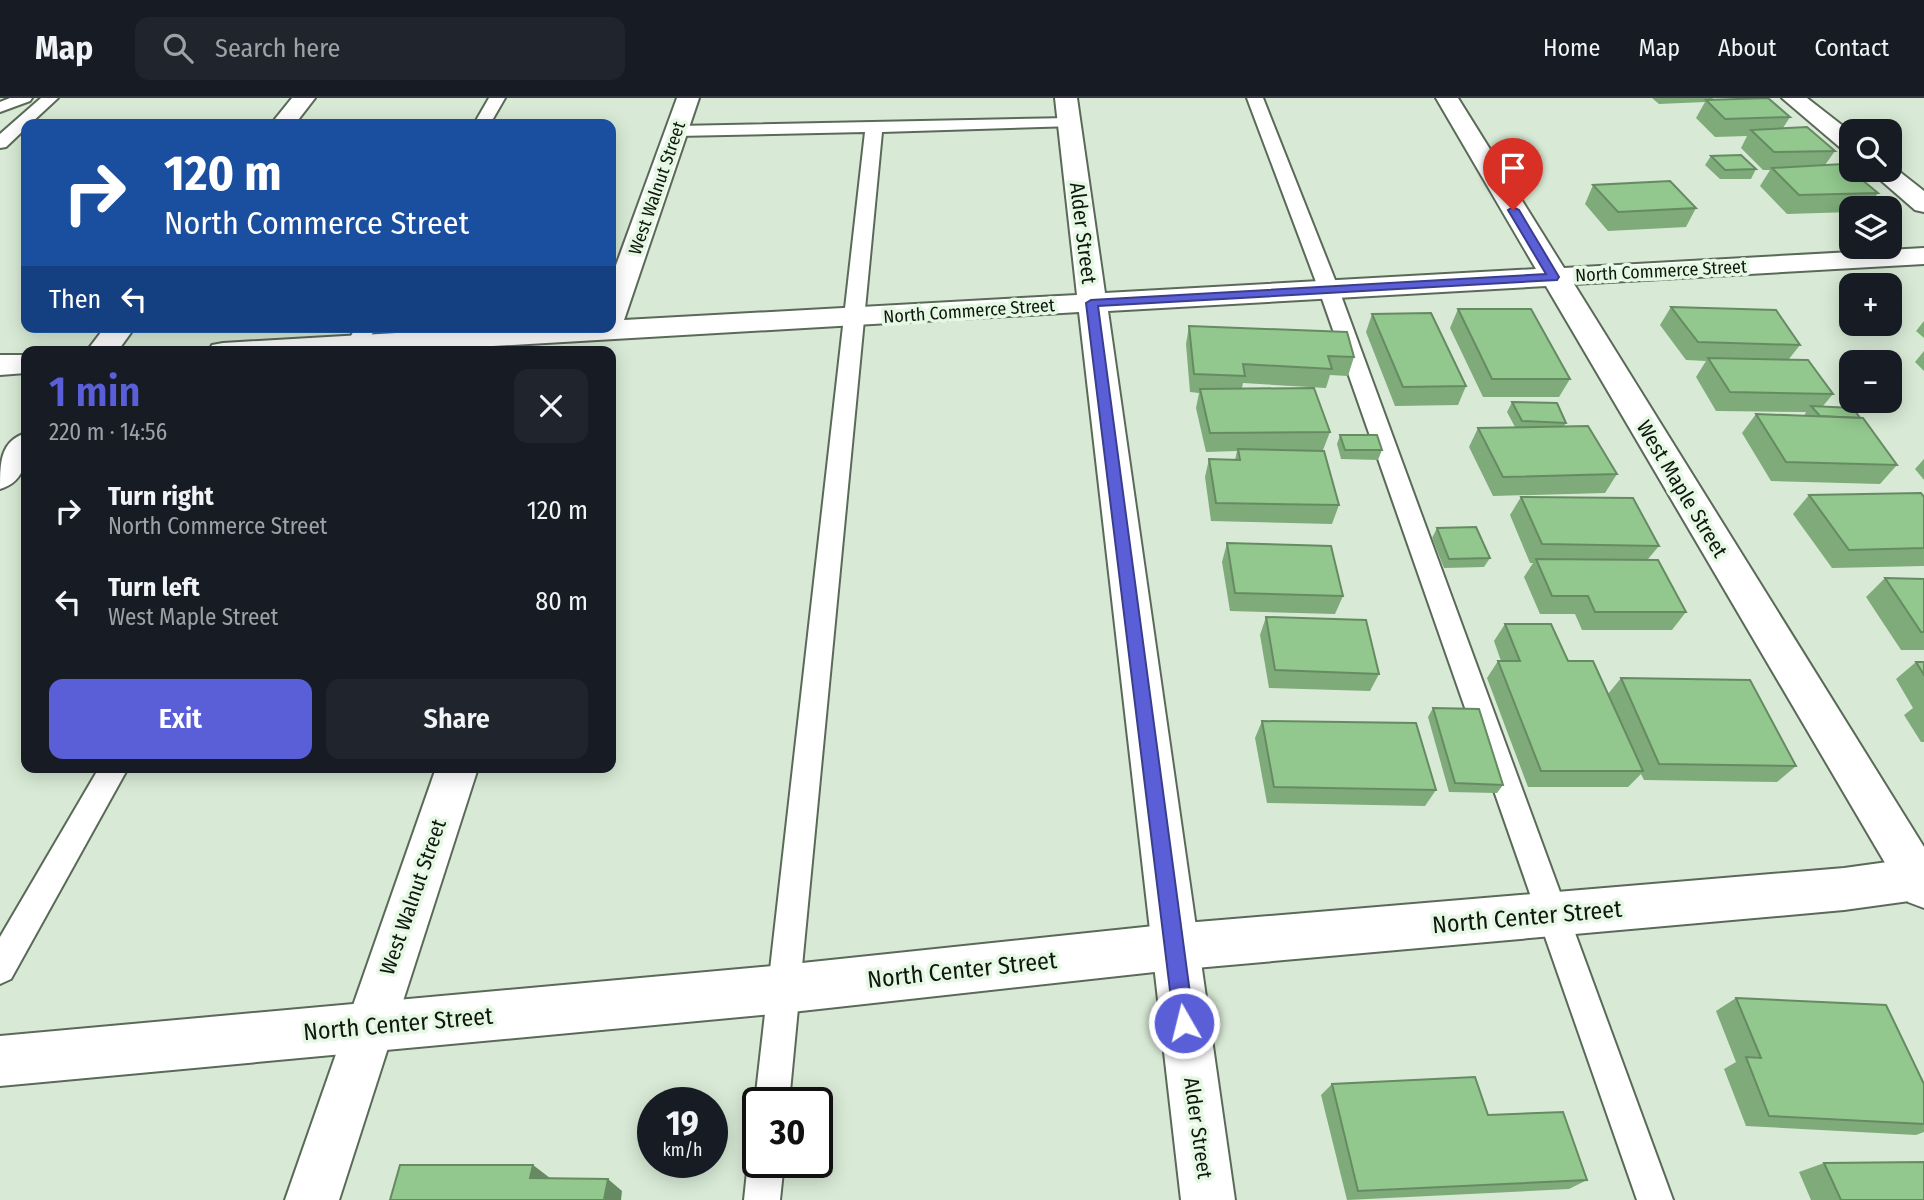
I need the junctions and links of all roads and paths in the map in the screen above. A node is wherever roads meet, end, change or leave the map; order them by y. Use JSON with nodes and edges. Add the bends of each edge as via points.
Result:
{"nodes":[{"id":1,"x":24,"y":98,"type":"edge"},
{"id":2,"x":50,"y":98,"type":"edge"},
{"id":3,"x":304,"y":98,"type":"edge"},
{"id":4,"x":497,"y":98,"type":"edge"},
{"id":5,"x":688,"y":98,"type":"edge"},
{"id":6,"x":1255,"y":98,"type":"edge"},
{"id":7,"x":1447,"y":98,"type":"edge"},
{"id":8,"x":1793,"y":98,"type":"edge"},
{"id":9,"x":0,"y":107,"type":"edge"},
{"id":10,"x":1067,"y":111,"type":"edge"},
{"id":11,"x":27,"y":119,"type":"edge"},
{"id":12,"x":287,"y":119,"type":"edge"},
{"id":13,"x":485,"y":119,"type":"edge"},
{"id":14,"x":0,"y":125,"type":"edge"},
{"id":15,"x":21,"y":125,"type":"joint"},
{"id":16,"x":873,"y":127,"type":"junction"},
{"id":17,"x":677,"y":131,"type":"junction"},
{"id":18,"x":1839,"y":135,"type":"edge"},
{"id":19,"x":0,"y":143,"type":"edge"},
{"id":20,"x":1897,"y":182,"type":"edge"},
{"id":21,"x":1924,"y":204,"type":"edge"},
{"id":22,"x":1924,"y":256,"type":"edge"},
{"id":23,"x":1553,"y":277,"type":"junction"},
{"id":24,"x":1329,"y":290,"type":"junction"},
{"id":25,"x":1091,"y":303,"type":"junction"},
{"id":26,"x":616,"y":304,"type":"edge"},
{"id":27,"x":852,"y":318,"type":"junction"},
{"id":28,"x":616,"y":331,"type":"edge"},
{"id":29,"x":579,"y":333,"type":"edge"},
{"id":30,"x":359,"y":341,"type":"edge"},
{"id":31,"x":297,"y":346,"type":"edge"},
{"id":32,"x":21,"y":364,"type":"edge"},
{"id":33,"x":0,"y":365,"type":"edge"},
{"id":34,"x":21,"y":450,"type":"edge"},
{"id":35,"x":0,"y":477,"type":"edge"},
{"id":36,"x":111,"y":773,"type":"edge"},
{"id":37,"x":455,"y":773,"type":"edge"},
{"id":38,"x":1922,"y":881,"type":"edge"},
{"id":39,"x":1553,"y":916,"type":"junction"},
{"id":40,"x":1173,"y":947,"type":"junction"},
{"id":41,"x":0,"y":968,"type":"edge"},
{"id":42,"x":783,"y":989,"type":"junction"},
{"id":43,"x":370,"y":1026,"type":"junction"},
{"id":44,"x":0,"y":1061,"type":"edge"},
{"id":45,"x":773,"y":1087,"type":"edge"},
{"id":46,"x":764,"y":1178,"type":"edge"},
{"id":47,"x":312,"y":1200,"type":"edge"},
{"id":48,"x":762,"y":1200,"type":"edge"},
{"id":49,"x":1208,"y":1200,"type":"edge"},
{"id":50,"x":1655,"y":1200,"type":"edge"}],
"edges":[{"from":1,"to":9,"type":"lane"},
{"from":2,"to":11,"type":"lane"},
{"from":3,"to":12,"type":"street"},
{"from":4,"to":13,"type":"lane"},
{"from":5,"to":17,"type":"street","name":"West Walnut Street"},
{"from":6,"to":24,"type":"lane"},
{"from":7,"to":23,"type":"street","name":"West Maple Street"},
{"from":8,"to":18,"type":"street"},
{"from":10,"to":16,"type":"lane"},
{"from":10,"to":25,"type":"street","name":"Alder Street"},
{"from":14,"to":15,"type":"lane"},
{"from":15,"to":19,"type":"lane"},
{"from":16,"to":17,"type":"lane"},
{"from":16,"to":27,"type":"lane"},
{"from":17,"to":26,"type":"street","name":"West Walnut Street"},
{"from":20,"to":21,"type":"street"},
{"from":22,"to":23,"type":"street","name":"North Commerce Street"},
{"from":23,"to":24,"type":"street","name":"North Commerce Street"},
{"from":23,"to":38,"type":"street","name":"West Maple Street"},
{"from":24,"to":25,"type":"street","name":"North Commerce Street"},
{"from":24,"to":39,"type":"lane"},
{"from":25,"to":27,"type":"street","name":"North Commerce Street"},
{"from":25,"to":40,"type":"street","name":"Alder Street"},
{"from":27,"to":28,"type":"street","name":"North Commerce Street"},
{"from":27,"to":42,"type":"lane"},
{"from":29,"to":30,"type":"street","name":"North Commerce Street"},
{"from":30,"to":31,"type":"street","name":"North Commerce Street"},
{"from":32,"to":33,"type":"street"},
{"from":34,"to":35,"type":"street"},
{"from":36,"to":41,"type":"lane"},
{"from":37,"to":43,"type":"street","name":"West Walnut Street"},
{"from":38,"to":39,"type":"street","name":"North Center Street"},
{"from":39,"to":40,"type":"street","name":"North Center Street"},
{"from":39,"to":50,"type":"lane"},
{"from":40,"to":42,"type":"street","name":"North Center Street"},
{"from":40,"to":49,"type":"street","name":"Alder Street"},
{"from":42,"to":43,"type":"street","name":"North Center Street"},
{"from":42,"to":45,"type":"lane"},
{"from":43,"to":44,"type":"street","name":"North Center Street"},
{"from":43,"to":47,"type":"street","name":"West Walnut Street"},
{"from":46,"to":48,"type":"lane"}]}
